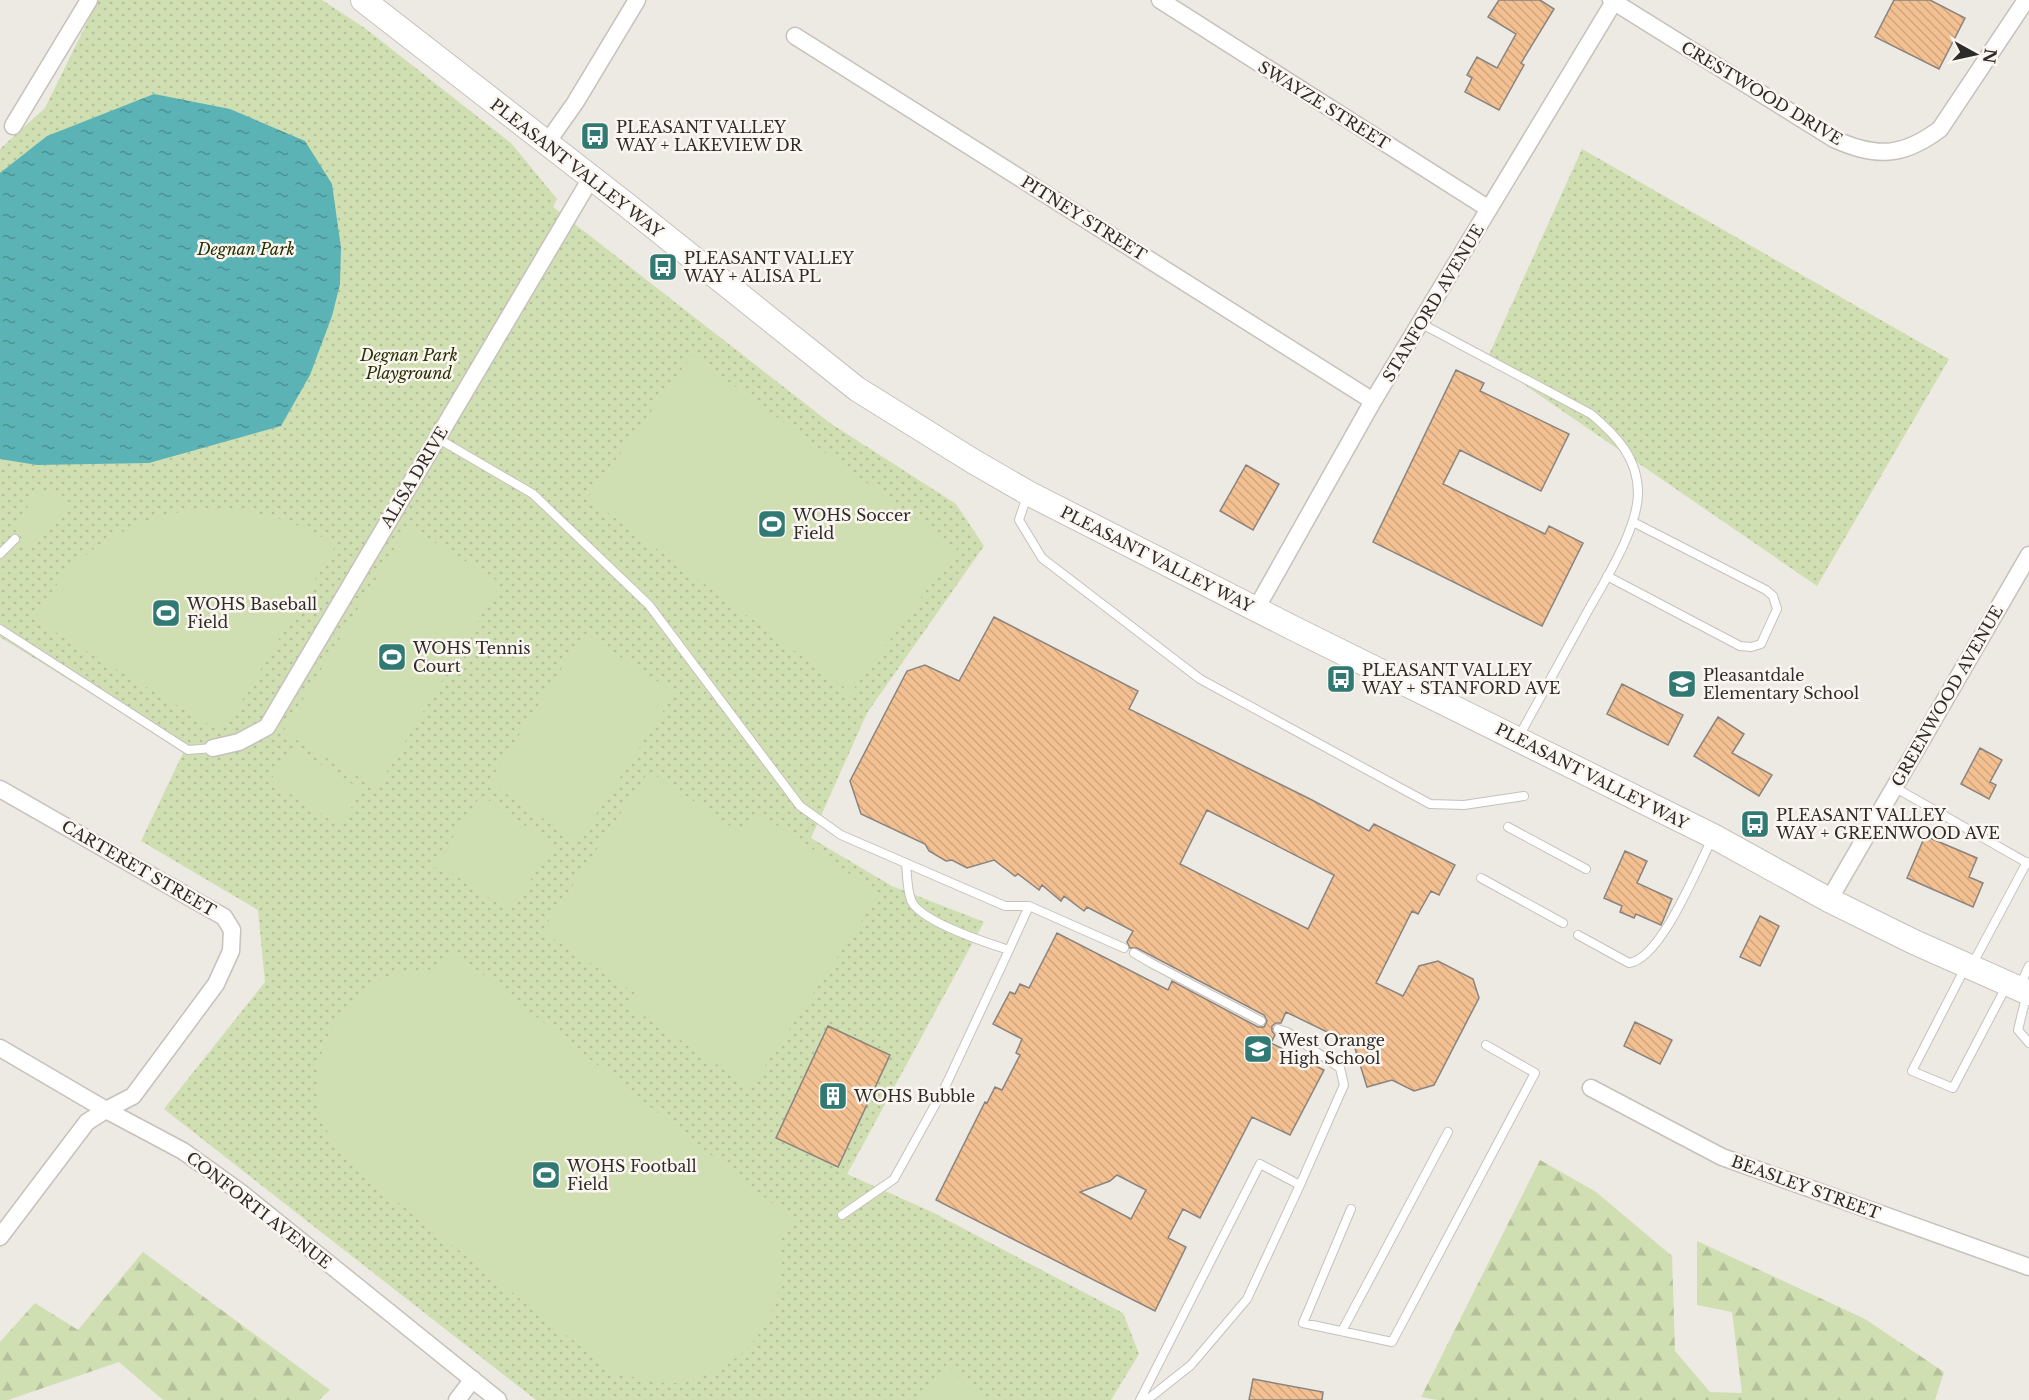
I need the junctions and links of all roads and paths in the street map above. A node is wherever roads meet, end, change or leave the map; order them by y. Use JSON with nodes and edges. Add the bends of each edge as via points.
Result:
{"nodes":[{"id":1,"x":89,"y":0,"type":"edge"},
{"id":2,"x":363,"y":0,"type":"edge"},
{"id":3,"x":637,"y":0,"type":"edge"},
{"id":4,"x":1160,"y":0,"type":"edge"},
{"id":5,"x":2026,"y":0,"type":"edge"},
{"id":6,"x":1613,"y":1,"type":"edge"},
{"id":7,"x":795,"y":36,"type":"dead end"},
{"id":8,"x":13,"y":126,"type":"dead end"},
{"id":9,"x":546,"y":144,"type":"junction"},
{"id":10,"x":591,"y":178,"type":"junction"},
{"id":11,"x":1489,"y":209,"type":"junction"},
{"id":12,"x":1420,"y":323,"type":"junction"},
{"id":13,"x":1373,"y":401,"type":"junction"},
{"id":14,"x":437,"y":438,"type":"junction"},
{"id":15,"x":1028,"y":493,"type":"junction"},
{"id":16,"x":1633,"y":522,"type":"junction"},
{"id":17,"x":15,"y":539,"type":"dead end"},
{"id":18,"x":0,"y":554,"type":"edge"},
{"id":19,"x":2029,"y":555,"type":"edge"},
{"id":20,"x":1607,"y":576,"type":"junction"},
{"id":21,"x":1256,"y":609,"type":"junction"},
{"id":22,"x":0,"y":629,"type":"edge"},
{"id":23,"x":1518,"y":738,"type":"junction"},
{"id":24,"x":213,"y":748,"type":"joint"},
{"id":25,"x":1894,"y":787,"type":"junction"},
{"id":26,"x":0,"y":789,"type":"edge"},
{"id":27,"x":1524,"y":796,"type":"dead end"},
{"id":28,"x":1508,"y":827,"type":"dead end"},
{"id":29,"x":1713,"y":836,"type":"junction"},
{"id":30,"x":906,"y":863,"type":"junction"},
{"id":31,"x":2028,"y":863,"type":"edge"},
{"id":32,"x":1586,"y":869,"type":"dead end"},
{"id":33,"x":1481,"y":878,"type":"dead end"},
{"id":34,"x":1829,"y":900,"type":"junction"},
{"id":35,"x":1029,"y":906,"type":"junction"},
{"id":36,"x":1563,"y":923,"type":"dead end"},
{"id":37,"x":1578,"y":935,"type":"dead end"},
{"id":38,"x":1124,"y":948,"type":"dead end"},
{"id":39,"x":1009,"y":950,"type":"junction"},
{"id":40,"x":1134,"y":953,"type":"dead end"},
{"id":41,"x":2029,"y":966,"type":"edge"},
{"id":42,"x":1969,"y":967,"type":"junction"},
{"id":43,"x":2020,"y":990,"type":"edge"},
{"id":44,"x":1261,"y":1021,"type":"dead end"},
{"id":45,"x":1278,"y":1029,"type":"dead end"},
{"id":46,"x":2029,"y":1043,"type":"edge"},
{"id":47,"x":1486,"y":1045,"type":"dead end"},
{"id":48,"x":0,"y":1048,"type":"edge"},
{"id":49,"x":1591,"y":1088,"type":"dead end"},
{"id":50,"x":106,"y":1110,"type":"junction"},
{"id":51,"x":1448,"y":1132,"type":"dead end"},
{"id":52,"x":1300,"y":1185,"type":"junction"},
{"id":53,"x":1351,"y":1209,"type":"dead end"},
{"id":54,"x":842,"y":1215,"type":"dead end"},
{"id":55,"x":0,"y":1237,"type":"edge"},
{"id":56,"x":2029,"y":1267,"type":"edge"},
{"id":57,"x":1342,"y":1331,"type":"junction"},
{"id":58,"x":472,"y":1379,"type":"junction"},
{"id":59,"x":456,"y":1400,"type":"edge"},
{"id":60,"x":498,"y":1400,"type":"edge"},
{"id":61,"x":1140,"y":1400,"type":"edge"},
{"id":62,"x":1147,"y":1400,"type":"edge"}],
"edges":[{"from":1,"to":8,"type":"street"},
{"from":2,"to":9,"type":"main road","name":"PLEASANT VALLEY WAY"},
{"from":3,"to":9,"type":"street"},
{"from":4,"to":11,"type":"street","name":"SWAYZE STREET"},
{"from":5,"to":6,"type":"street","name":"CRESTWOOD DRIVE","via":[[1940,129],[1909,147],[1873,152],[1834,139]]},
{"from":6,"to":11,"type":"street","name":"STANFORD AVENUE"},
{"from":7,"to":13,"type":"street","name":"PITNEY STREET"},
{"from":9,"to":10,"type":"main road","name":"PLEASANT VALLEY WAY"},
{"from":10,"to":14,"type":"street","name":"ALISA DRIVE"},
{"from":10,"to":15,"type":"main road","name":"PLEASANT VALLEY WAY","via":[[857,390]]},
{"from":11,"to":12,"type":"street","name":"STANFORD AVENUE"},
{"from":12,"to":13,"type":"street","name":"STANFORD AVENUE"},
{"from":12,"to":16,"type":"lane","via":[[1591,414],[1612,432],[1628,453],[1636,474],[1638,494]]},
{"from":13,"to":21,"type":"street","name":"STANFORD AVENUE"},
{"from":14,"to":24,"type":"street","name":"ALISA DRIVE","via":[[267,727],[239,742]]},
{"from":14,"to":30,"type":"lane","via":[[533,494],[649,605],[800,806],[841,835]]},
{"from":15,"to":21,"type":"main road","name":"PLEASANT VALLEY WAY"},
{"from":15,"to":27,"type":"lane","via":[[1019,520],[1042,558],[1200,679],[1430,804],[1464,805]]},
{"from":16,"to":20,"type":"lane"},
{"from":16,"to":20,"type":"lane","via":[[1773,596],[1777,609],[1761,644],[1740,646]]},
{"from":17,"to":18,"type":"lane"},
{"from":19,"to":25,"type":"street","name":"GREENWOOD AVENUE"},
{"from":20,"to":23,"type":"lane"},
{"from":21,"to":23,"type":"main road","name":"PLEASANT VALLEY WAY"},
{"from":22,"to":24,"type":"lane","via":[[188,750]]},
{"from":23,"to":29,"type":"main road","name":"PLEASANT VALLEY WAY"},
{"from":25,"to":31,"type":"lane"},
{"from":25,"to":34,"type":"street","name":"GREENWOOD AVENUE"},
{"from":26,"to":50,"type":"street","name":"CARTERET STREET","via":[[224,917],[232,930],[231,951],[216,984],[133,1096]]},
{"from":28,"to":32,"type":"lane"},
{"from":29,"to":34,"type":"main road","name":"PLEASANT VALLEY WAY"},
{"from":29,"to":37,"type":"lane","via":[[1666,931],[1641,959],[1629,963]]},
{"from":30,"to":35,"type":"lane","via":[[1005,906]]},
{"from":30,"to":39,"type":"lane","via":[[910,899],[917,911],[974,939]]},
{"from":31,"to":42,"type":"lane"},
{"from":33,"to":36,"type":"lane"},
{"from":34,"to":42,"type":"main road","name":"PLEASANT VALLEY WAY"},
{"from":35,"to":38,"type":"lane"},
{"from":35,"to":39,"type":"lane"},
{"from":39,"to":54,"type":"lane","via":[[945,1087],[894,1179]]},
{"from":40,"to":44,"type":"lane"},
{"from":41,"to":43,"type":"lane"},
{"from":42,"to":43,"type":"main road","name":"PLEASANT VALLEY WAY"},
{"from":42,"to":43,"type":"lane","via":[[1912,1071],[1953,1088]]},
{"from":43,"to":46,"type":"lane","via":[[2018,1030]]},
{"from":45,"to":52,"type":"lane","via":[[1340,1068],[1344,1085]]},
{"from":47,"to":57,"type":"lane","via":[[1535,1073],[1392,1342]]},
{"from":48,"to":50,"type":"street","name":"CONFORTI AVENUE"},
{"from":49,"to":56,"type":"street","name":"BEASLEY STREET","via":[[1722,1157]]},
{"from":50,"to":55,"type":"street","name":"CARTERET STREET","via":[[87,1122]]},
{"from":50,"to":58,"type":"street","name":"CONFORTI AVENUE","via":[[183,1151],[240,1192]]},
{"from":51,"to":57,"type":"lane"},
{"from":52,"to":61,"type":"lane","via":[[1260,1164]]},
{"from":52,"to":62,"type":"lane","via":[[1247,1299],[1191,1365]]},
{"from":53,"to":57,"type":"lane","via":[[1303,1323]]},
{"from":58,"to":59,"type":"street"},
{"from":58,"to":60,"type":"street","name":"CONFORTI AVENUE"}]}
